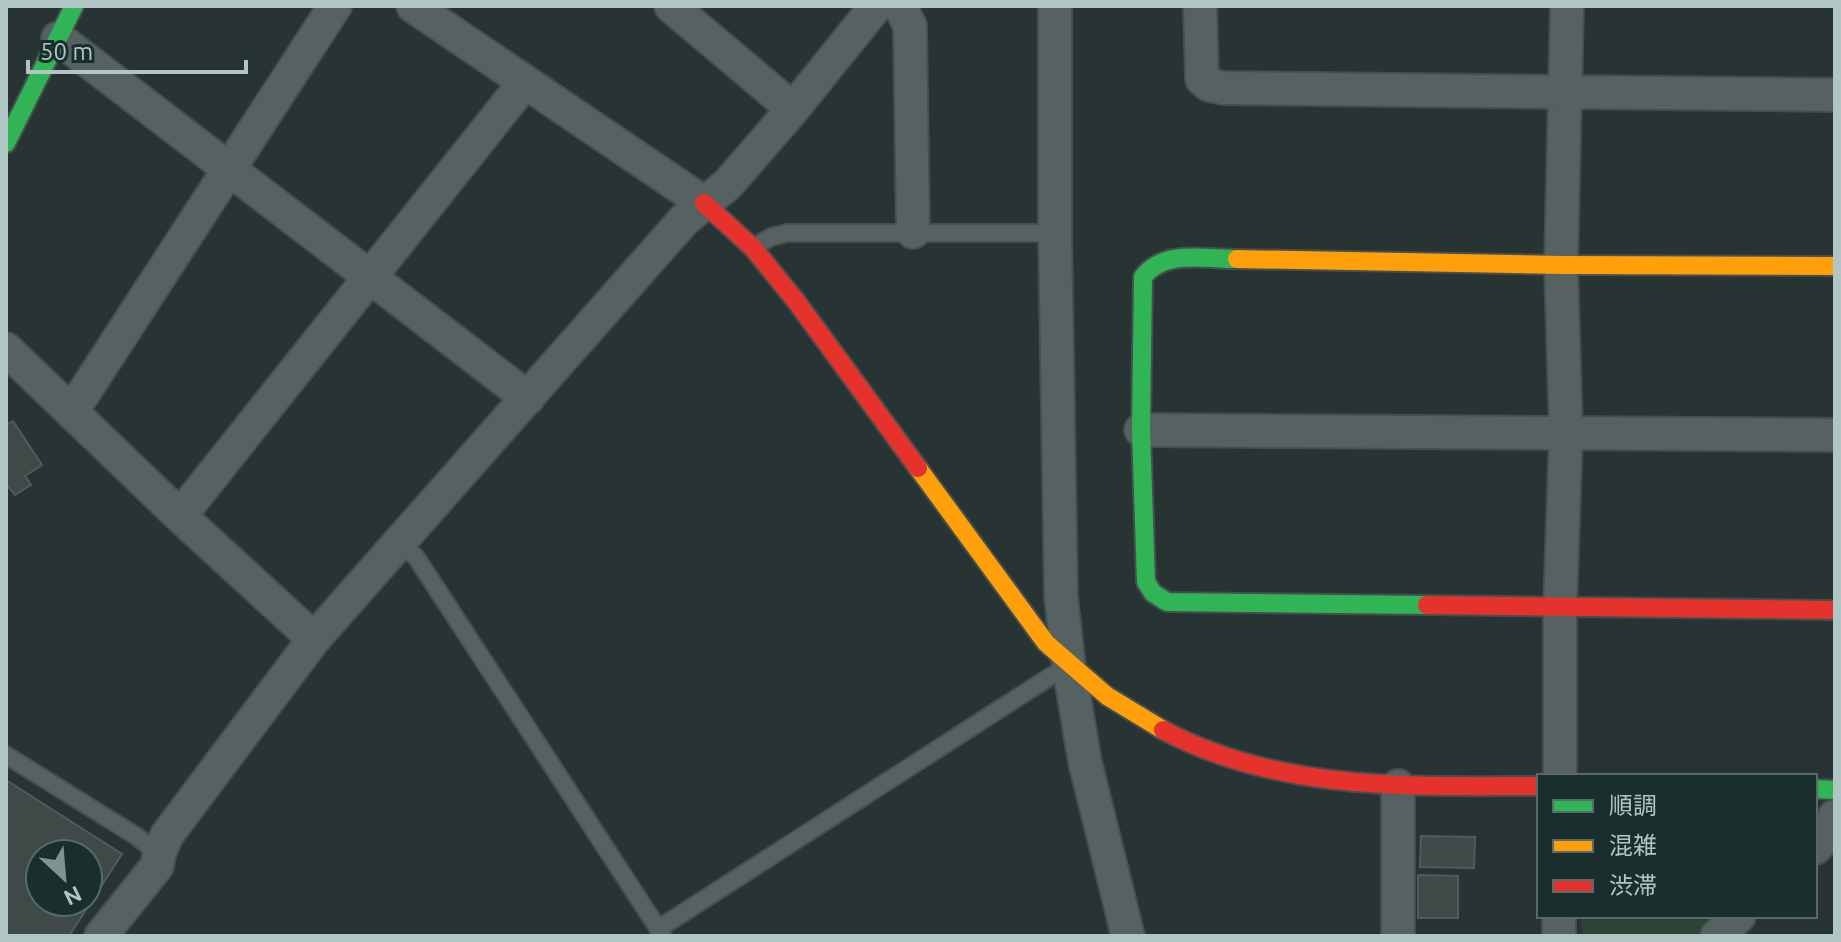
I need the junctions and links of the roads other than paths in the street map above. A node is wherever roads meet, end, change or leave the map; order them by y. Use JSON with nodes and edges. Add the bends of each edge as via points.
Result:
{"nodes":[{"id":1,"x":74,"y":6,"type":"edge"},
{"id":2,"x":335,"y":6,"type":"edge"},
{"id":3,"x":413,"y":6,"type":"edge"},
{"id":4,"x":671,"y":6,"type":"edge"},
{"id":5,"x":876,"y":6,"type":"edge"},
{"id":6,"x":900,"y":6,"type":"edge"},
{"id":7,"x":1055,"y":6,"type":"edge"},
{"id":8,"x":1200,"y":6,"type":"edge"},
{"id":9,"x":1567,"y":6,"type":"edge"},
{"id":10,"x":453,"y":16,"type":"edge"},
{"id":11,"x":58,"y":38,"type":"junction"},
{"id":12,"x":525,"y":82,"type":"junction"},
{"id":13,"x":1565,"y":93,"type":"junction"},
{"id":14,"x":1835,"y":95,"type":"edge"},
{"id":15,"x":793,"y":109,"type":"junction"},
{"id":16,"x":6,"y":143,"type":"edge"},
{"id":17,"x":229,"y":169,"type":"junction"},
{"id":18,"x":704,"y":203,"type":"junction"},
{"id":19,"x":913,"y":232,"type":"junction"},
{"id":20,"x":1055,"y":233,"type":"junction"},
{"id":21,"x":753,"y":248,"type":"junction"},
{"id":22,"x":1561,"y":265,"type":"junction"},
{"id":23,"x":1835,"y":266,"type":"edge"},
{"id":24,"x":370,"y":277,"type":"junction"},
{"id":25,"x":6,"y":349,"type":"edge"},
{"id":26,"x":528,"y":398,"type":"junction"},
{"id":27,"x":72,"y":411,"type":"junction"},
{"id":28,"x":1141,"y":430,"type":"junction"},
{"id":29,"x":1566,"y":433,"type":"junction"},
{"id":30,"x":1835,"y":435,"type":"edge"},
{"id":31,"x":180,"y":516,"type":"junction"},
{"id":32,"x":401,"y":544,"type":"junction"},
{"id":33,"x":1560,"y":608,"type":"junction"},
{"id":34,"x":1835,"y":610,"type":"edge"},
{"id":35,"x":314,"y":639,"type":"junction"},
{"id":36,"x":1069,"y":667,"type":"junction"},
{"id":37,"x":6,"y":755,"type":"edge"},
{"id":38,"x":1560,"y":774,"type":"edge"},
{"id":39,"x":1398,"y":786,"type":"junction"},
{"id":40,"x":1537,"y":786,"type":"edge"},
{"id":41,"x":1835,"y":816,"type":"edge"},
{"id":42,"x":1817,"y":846,"type":"edge"},
{"id":43,"x":159,"y":854,"type":"junction"},
{"id":44,"x":1737,"y":918,"type":"edge"},
{"id":45,"x":660,"y":932,"type":"edge"},
{"id":46,"x":101,"y":936,"type":"edge"},
{"id":47,"x":1128,"y":936,"type":"edge"},
{"id":48,"x":1398,"y":936,"type":"edge"},
{"id":49,"x":1717,"y":936,"type":"edge"}],
"edges":[{"from":1,"to":11,"type":"street"},
{"from":2,"to":17,"type":"street"},
{"from":3,"to":10,"type":"street"},
{"from":4,"to":15,"type":"street"},
{"from":5,"to":15,"type":"street"},
{"from":6,"to":19,"type":"street","via":[[910,26]]},
{"from":7,"to":20,"type":"street"},
{"from":8,"to":13,"type":"street","via":[[1200,69],[1209,85]]},
{"from":9,"to":13,"type":"street"},
{"from":10,"to":12,"type":"street"},
{"from":11,"to":16,"type":"street"},
{"from":11,"to":17,"type":"street"},
{"from":12,"to":18,"type":"street"},
{"from":12,"to":24,"type":"street"},
{"from":13,"to":14,"type":"street"},
{"from":13,"to":22,"type":"street"},
{"from":15,"to":18,"type":"street","via":[[728,184]]},
{"from":17,"to":24,"type":"street"},
{"from":17,"to":27,"type":"street"},
{"from":18,"to":21,"type":"street"},
{"from":18,"to":26,"type":"street"},
{"from":19,"to":20,"type":"lane"},
{"from":19,"to":21,"type":"lane","via":[[787,233]]},
{"from":20,"to":36,"type":"street","via":[[1061,583]]},
{"from":21,"to":36,"type":"street"},
{"from":22,"to":23,"type":"street"},
{"from":22,"to":28,"type":"street","via":[[1173,258],[1153,264],[1143,277]]},
{"from":22,"to":29,"type":"street"},
{"from":24,"to":26,"type":"street"},
{"from":24,"to":31,"type":"street"},
{"from":25,"to":27,"type":"street"},
{"from":26,"to":32,"type":"street"},
{"from":27,"to":31,"type":"street"},
{"from":28,"to":29,"type":"street"},
{"from":28,"to":33,"type":"street","via":[[1146,582],[1167,602]]},
{"from":29,"to":30,"type":"street"},
{"from":29,"to":33,"type":"street"},
{"from":31,"to":35,"type":"street"},
{"from":32,"to":35,"type":"street"},
{"from":32,"to":45,"type":"lane","via":[[416,557]]},
{"from":33,"to":34,"type":"street"},
{"from":33,"to":38,"type":"street"},
{"from":35,"to":43,"type":"street","via":[[167,835]]},
{"from":36,"to":39,"type":"street","via":[[1146,722],[1186,743],[1329,781]]},
{"from":36,"to":45,"type":"lane"},
{"from":36,"to":47,"type":"street","via":[[1085,762]]},
{"from":37,"to":43,"type":"lane"},
{"from":39,"to":40,"type":"street"},
{"from":39,"to":48,"type":"street"},
{"from":41,"to":42,"type":"street"},
{"from":43,"to":46,"type":"street","via":[[157,866]]},
{"from":44,"to":49,"type":"street"}]}
